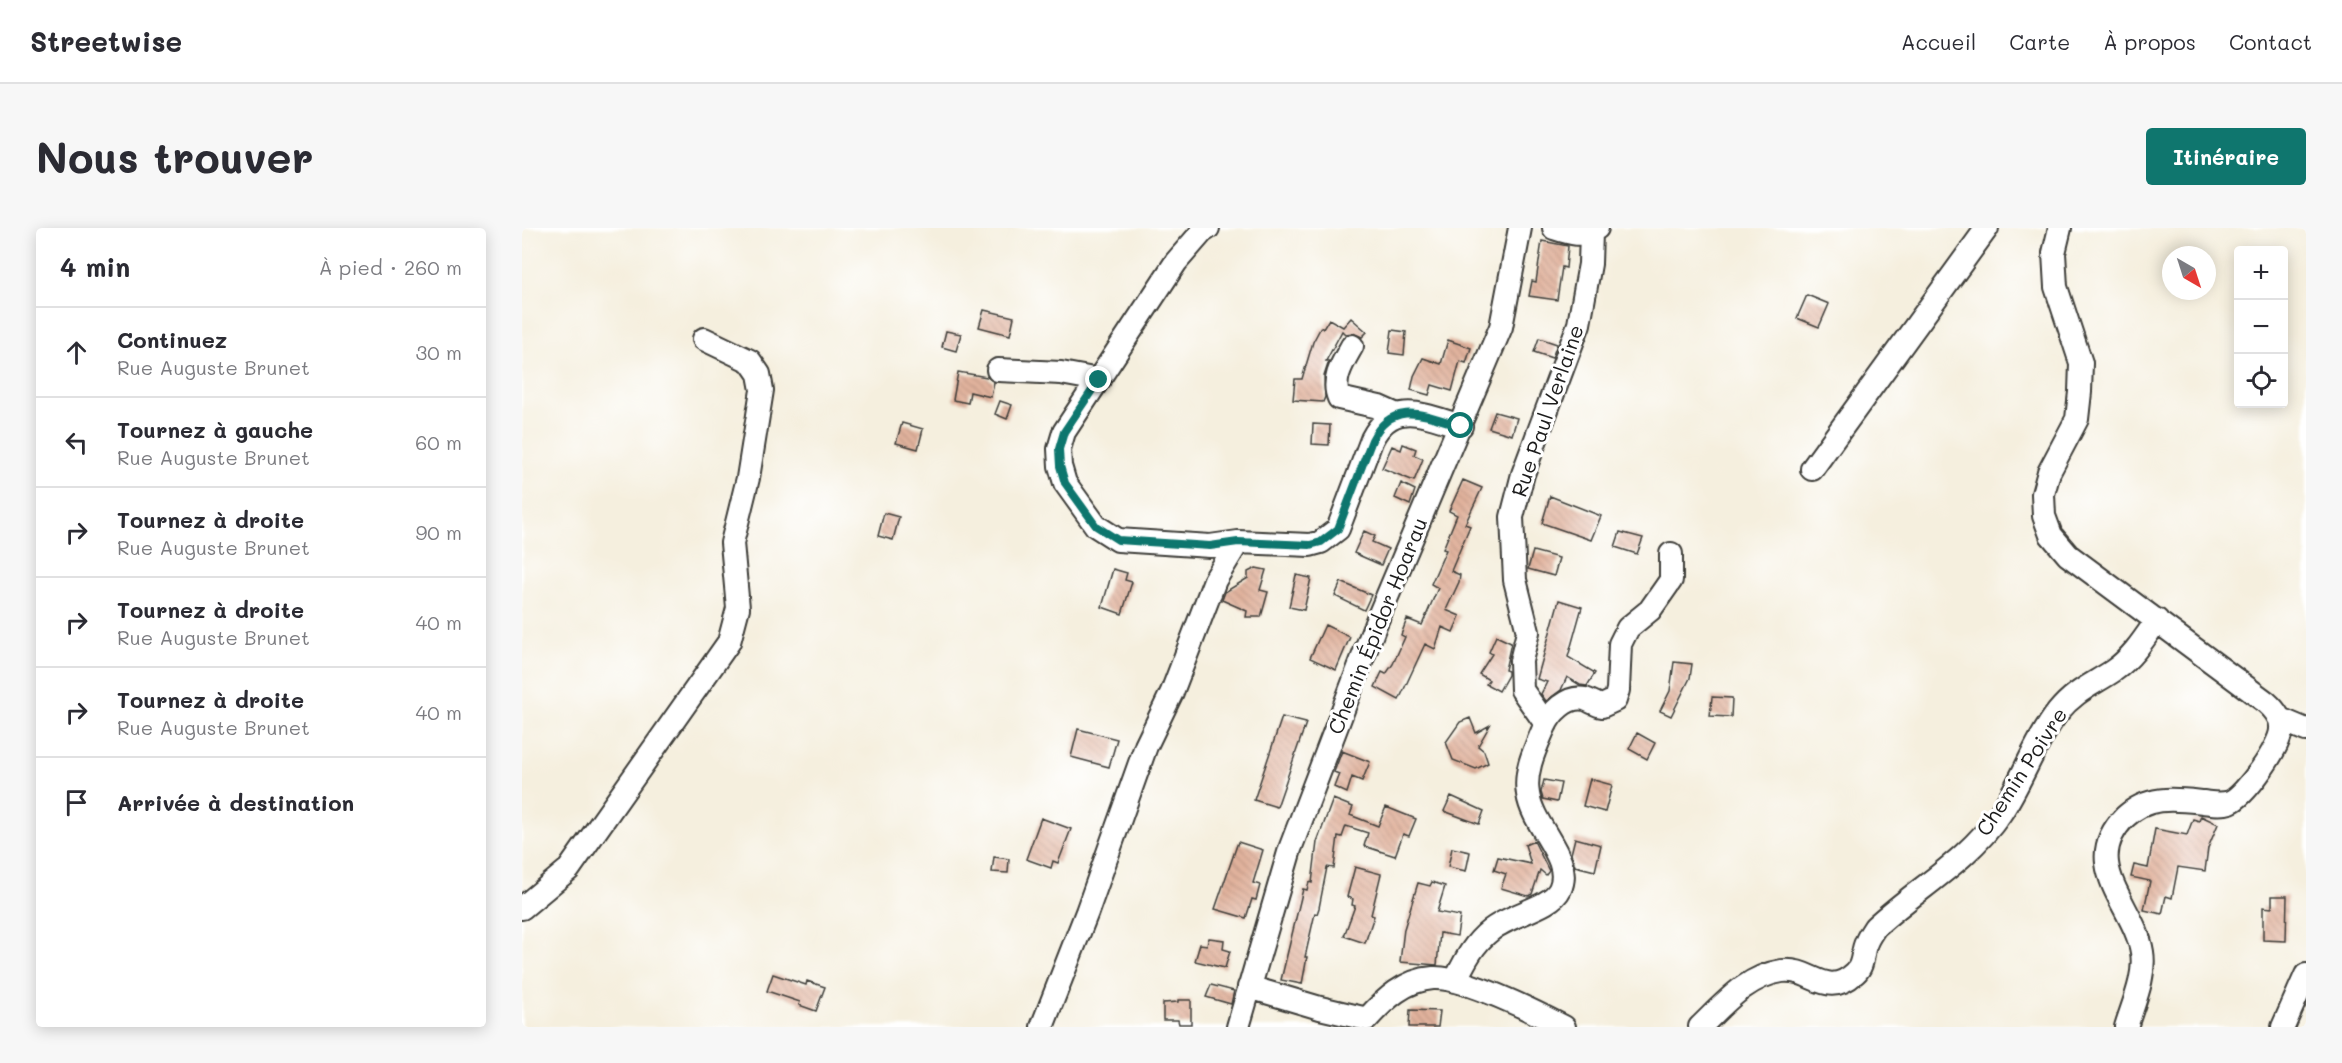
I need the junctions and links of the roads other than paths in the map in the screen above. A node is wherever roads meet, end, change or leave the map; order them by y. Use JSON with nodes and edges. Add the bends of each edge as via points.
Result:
{"nodes":[{"id":1,"x":1208,"y":228,"type":"edge"},
{"id":2,"x":1520,"y":228,"type":"edge"},
{"id":3,"x":1554,"y":228,"type":"edge"},
{"id":4,"x":1987,"y":228,"type":"edge"},
{"id":5,"x":2060,"y":228,"type":"edge"},
{"id":6,"x":1594,"y":230,"type":"edge"},
{"id":7,"x":704,"y":339,"type":"dead end"},
{"id":8,"x":1352,"y":346,"type":"dead end"},
{"id":9,"x":998,"y":370,"type":"dead end"},
{"id":10,"x":1099,"y":380,"type":"junction"},
{"id":11,"x":1396,"y":415,"type":"junction"},
{"id":12,"x":1461,"y":426,"type":"junction"},
{"id":13,"x":1812,"y":469,"type":"dead end"},
{"id":14,"x":1238,"y":542,"type":"junction"},
{"id":15,"x":1671,"y":554,"type":"dead end"},
{"id":16,"x":2157,"y":620,"type":"junction"},
{"id":17,"x":2280,"y":719,"type":"junction"},
{"id":18,"x":1545,"y":724,"type":"junction"},
{"id":19,"x":2306,"y":730,"type":"edge"},
{"id":20,"x":522,"y":908,"type":"edge"},
{"id":21,"x":2306,"y":975,"type":"edge"},
{"id":22,"x":1455,"y":981,"type":"junction"},
{"id":23,"x":1250,"y":987,"type":"junction"},
{"id":24,"x":1369,"y":1023,"type":"edge"},
{"id":25,"x":1042,"y":1027,"type":"edge"},
{"id":26,"x":1238,"y":1027,"type":"edge"},
{"id":27,"x":1564,"y":1027,"type":"edge"},
{"id":28,"x":1700,"y":1027,"type":"edge"},
{"id":29,"x":2126,"y":1027,"type":"edge"},
{"id":30,"x":2283,"y":1027,"type":"edge"}],
"edges":[{"from":1,"to":10,"type":"street","via":[[1176,262]]},
{"from":2,"to":12,"type":"street","name":"Chemin Épidor Hoarau","via":[[1501,327]]},
{"from":3,"to":6,"type":"street","via":[[1580,235]]},
{"from":4,"to":13,"type":"street"},
{"from":5,"to":16,"type":"street","via":[[2054,252],[2056,287],[2081,363],[2080,392],[2078,418],[2049,472],[2043,494],[2044,516],[2051,535],[2068,555]]},
{"from":6,"to":18,"type":"street","name":"Rue Paul Verlaine","via":[[1579,324],[1523,474],[1512,517],[1515,580],[1528,632],[1521,661],[1522,690]]},
{"from":7,"to":20,"type":"street","via":[[750,361],[759,374],[762,390],[748,478],[732,543],[738,608],[729,642],[569,869]]},
{"from":8,"to":11,"type":"street","via":[[1336,382],[1339,398]]},
{"from":9,"to":10,"type":"street","via":[[1061,373]]},
{"from":10,"to":14,"type":"street","via":[[1064,432],[1059,449],[1065,483],[1096,526],[1118,540],[1210,546]]},
{"from":11,"to":12,"type":"street","via":[[1420,414]]},
{"from":11,"to":14,"type":"street","via":[[1378,429],[1338,529],[1330,537],[1310,545]]},
{"from":12,"to":23,"type":"street","name":"Chemin Épidor Hoarau","via":[[1376,623],[1290,849]]},
{"from":14,"to":25,"type":"street","via":[[1215,580],[1172,692],[1146,746]]},
{"from":15,"to":18,"type":"street","via":[[1671,580],[1650,610],[1628,628],[1620,644],[1615,700],[1602,706],[1586,699],[1570,700]]},
{"from":16,"to":17,"type":"street","via":[[2266,702]]},
{"from":16,"to":28,"type":"street","name":"Chemin Poivre","via":[[2127,660],[2089,683],[2058,712],[2000,814],[1974,845],[1875,927],[1864,945],[1858,971],[1835,983],[1822,983],[1784,970],[1766,975],[1749,982]]},
{"from":17,"to":19,"type":"street"},
{"from":17,"to":29,"type":"street","via":[[2278,743],[2235,800],[2220,804],[2166,799],[2142,805],[2114,831],[2108,851],[2111,884],[2140,940],[2142,954],[2140,980]]},
{"from":18,"to":22,"type":"street","via":[[1528,771],[1527,792],[1532,813],[1561,860],[1563,881],[1552,900],[1491,929],[1468,953]]},
{"from":21,"to":30,"type":"street"},
{"from":22,"to":24,"type":"street","via":[[1434,978],[1408,985],[1385,999]]},
{"from":22,"to":27,"type":"street","via":[[1523,1006]]},
{"from":23,"to":24,"type":"street"},
{"from":23,"to":26,"type":"street","name":"Chemin Épidor Hoarau"}]}
